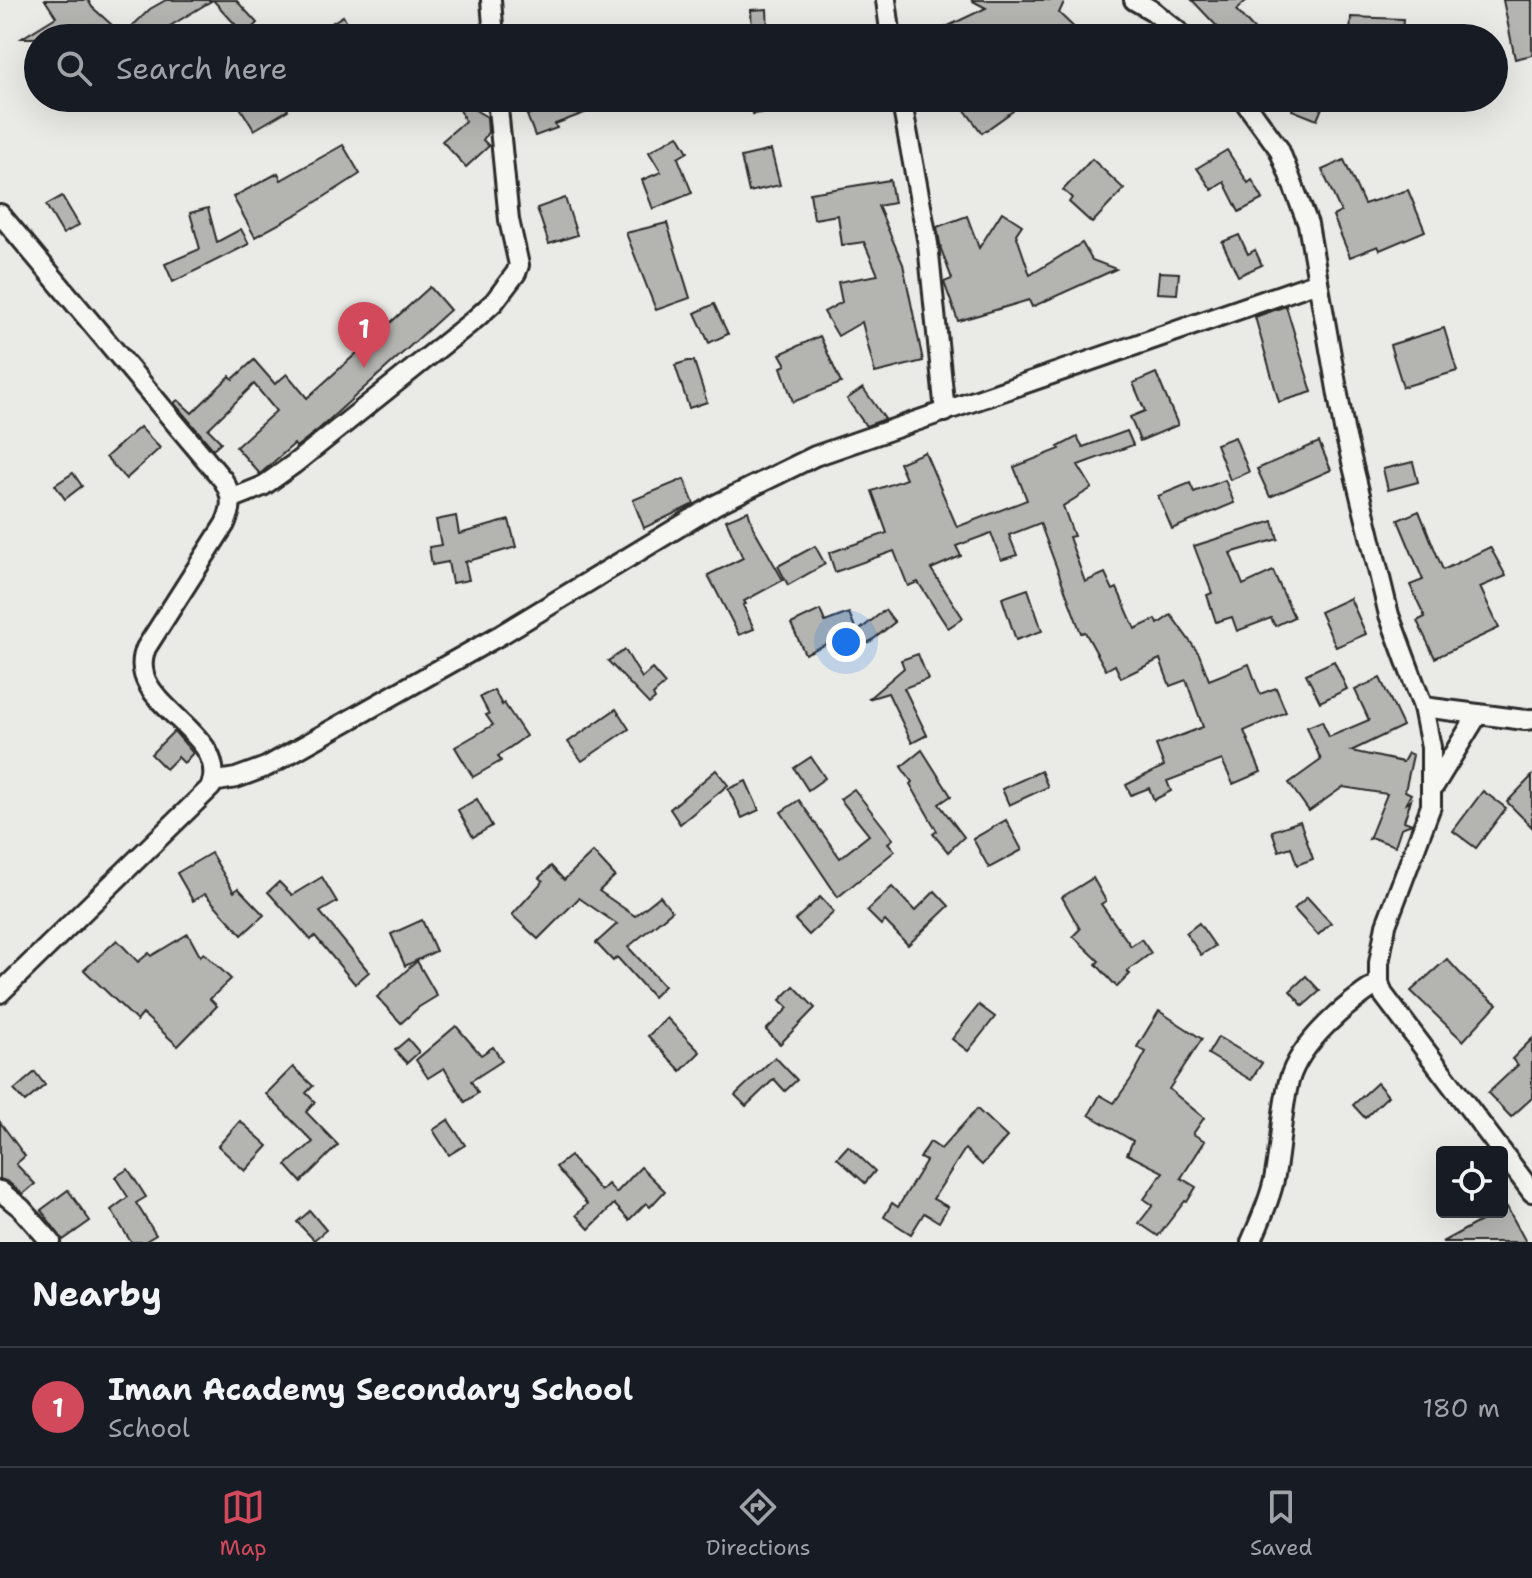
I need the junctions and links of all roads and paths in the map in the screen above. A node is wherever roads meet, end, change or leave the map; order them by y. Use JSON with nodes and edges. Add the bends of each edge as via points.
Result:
{"nodes":[{"id":1,"x":491,"y":0,"type":"edge"},
{"id":2,"x":886,"y":0,"type":"edge"},
{"id":3,"x":1134,"y":0,"type":"edge"},
{"id":4,"x":493,"y":24,"type":"edge"},
{"id":5,"x":889,"y":24,"type":"edge"},
{"id":6,"x":1169,"y":24,"type":"edge"},
{"id":7,"x":498,"y":112,"type":"edge"},
{"id":8,"x":904,"y":112,"type":"edge"},
{"id":9,"x":1252,"y":112,"type":"edge"},
{"id":10,"x":0,"y":214,"type":"edge"},
{"id":11,"x":1318,"y":282,"type":"junction"},
{"id":12,"x":945,"y":412,"type":"junction"},
{"id":13,"x":231,"y":499,"type":"junction"},
{"id":14,"x":1423,"y":707,"type":"junction"},
{"id":15,"x":1478,"y":714,"type":"junction"},
{"id":16,"x":1532,"y":719,"type":"edge"},
{"id":17,"x":212,"y":782,"type":"junction"},
{"id":18,"x":1433,"y":788,"type":"junction"},
{"id":19,"x":1379,"y":983,"type":"junction"},
{"id":20,"x":0,"y":993,"type":"edge"},
{"id":21,"x":1497,"y":1146,"type":"edge"},
{"id":22,"x":1508,"y":1160,"type":"edge"},
{"id":23,"x":0,"y":1191,"type":"edge"},
{"id":24,"x":1532,"y":1192,"type":"edge"},
{"id":25,"x":51,"y":1242,"type":"edge"},
{"id":26,"x":1251,"y":1242,"type":"edge"}],
"edges":[{"from":1,"to":4,"type":"street"},
{"from":2,"to":5,"type":"street"},
{"from":3,"to":6,"type":"street"},
{"from":7,"to":13,"type":"street","via":[[509,220],[519,258],[516,273],[474,320],[294,464],[263,486]]},
{"from":8,"to":12,"type":"street","via":[[928,244]]},
{"from":9,"to":11,"type":"street","via":[[1279,149],[1293,183],[1308,224]]},
{"from":10,"to":13,"type":"street","via":[[223,480]]},
{"from":11,"to":12,"type":"street"},
{"from":11,"to":14,"type":"street","via":[[1344,429],[1385,599]]},
{"from":12,"to":17,"type":"street","via":[[815,456],[762,481],[266,767]]},
{"from":13,"to":17,"type":"street","via":[[225,524],[146,648],[141,665],[147,684],[209,754],[215,770]]},
{"from":14,"to":15,"type":"street"},
{"from":14,"to":18,"type":"street"},
{"from":15,"to":16,"type":"street"},
{"from":15,"to":18,"type":"street"},
{"from":17,"to":20,"type":"street"},
{"from":18,"to":19,"type":"street","via":[[1386,925]]},
{"from":19,"to":21,"type":"street"},
{"from":19,"to":26,"type":"street","via":[[1340,1012],[1310,1045],[1290,1079],[1273,1185]]},
{"from":22,"to":24,"type":"street"},
{"from":23,"to":25,"type":"street"}]}
